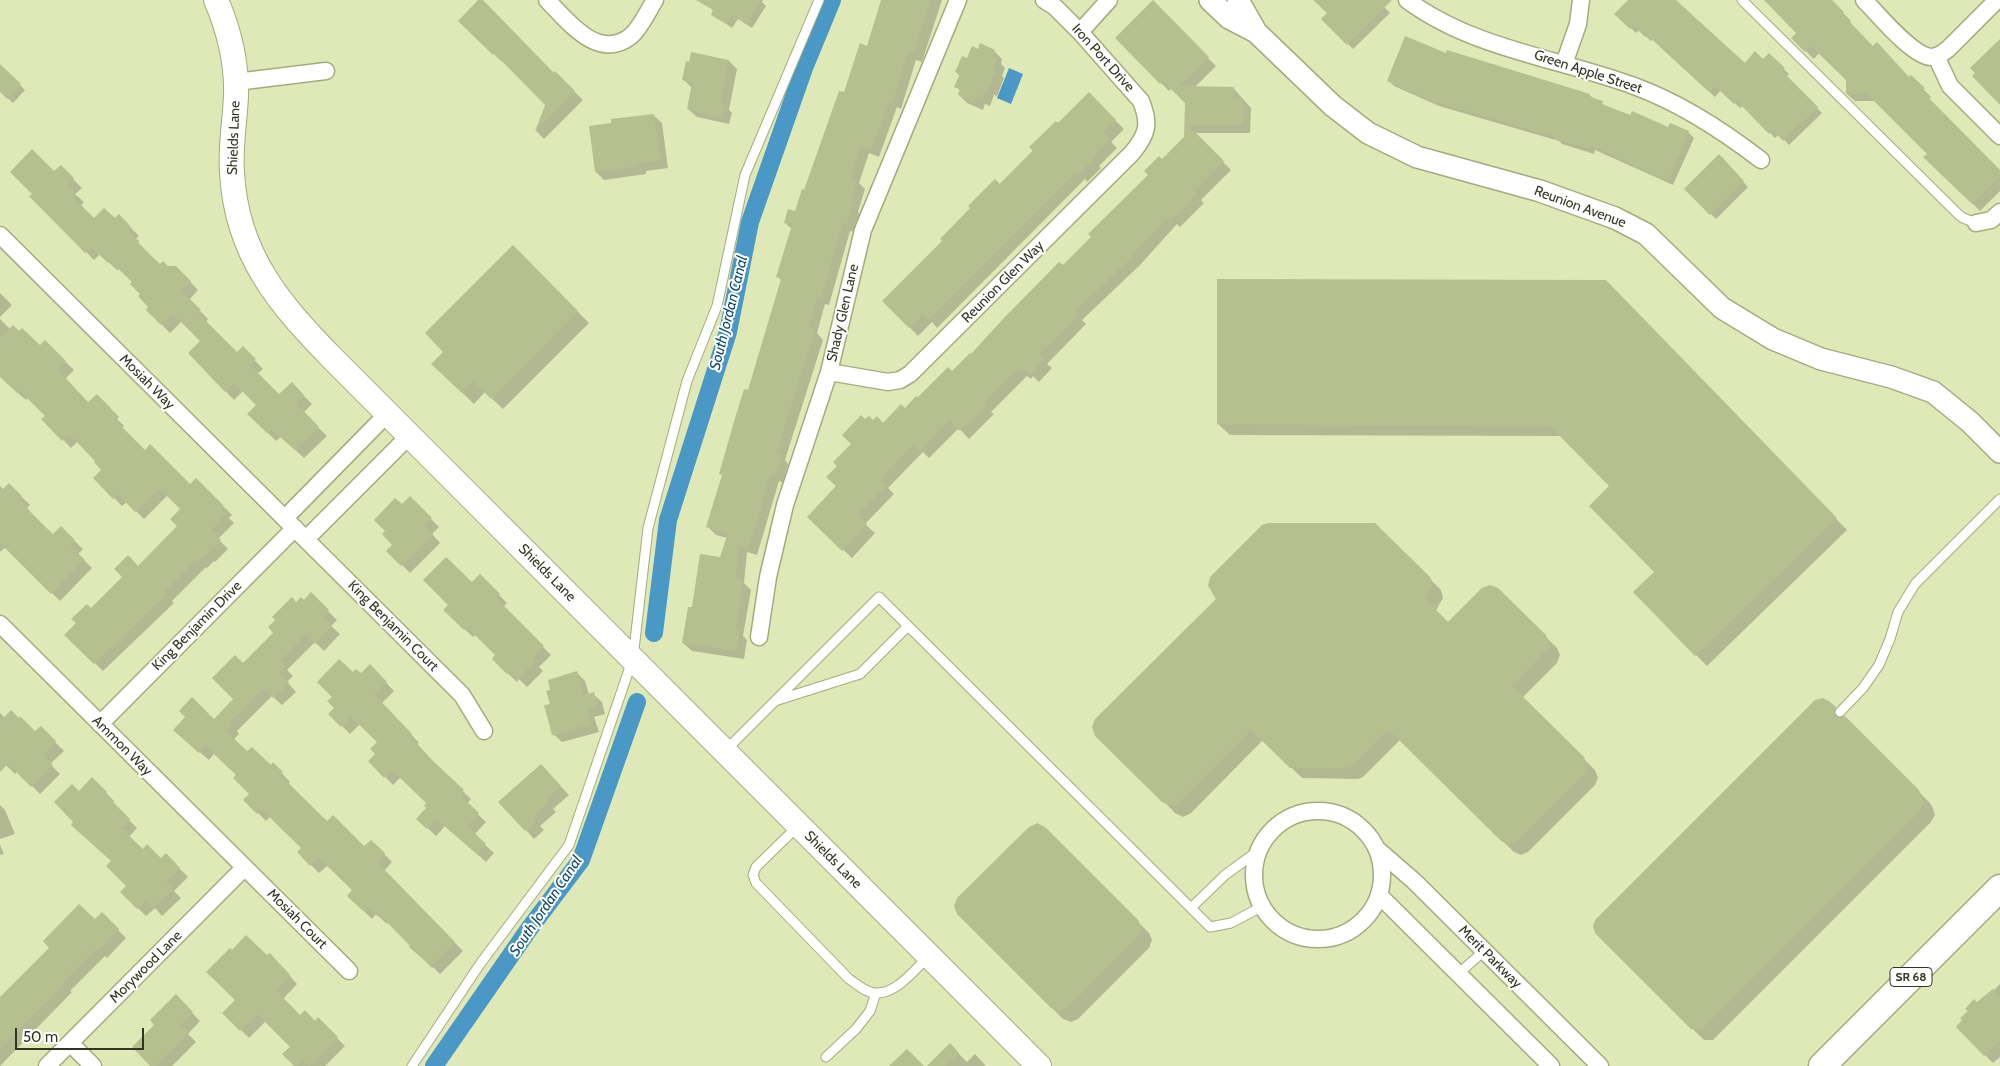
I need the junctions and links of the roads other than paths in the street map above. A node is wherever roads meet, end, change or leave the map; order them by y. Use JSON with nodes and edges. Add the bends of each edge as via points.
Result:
{"nodes":[{"id":1,"x":216,"y":0,"type":"edge"},
{"id":2,"x":547,"y":0,"type":"edge"},
{"id":3,"x":655,"y":0,"type":"edge"},
{"id":4,"x":819,"y":0,"type":"edge"},
{"id":5,"x":958,"y":0,"type":"edge"},
{"id":6,"x":1109,"y":0,"type":"edge"},
{"id":7,"x":1210,"y":0,"type":"edge"},
{"id":8,"x":1238,"y":0,"type":"edge"},
{"id":9,"x":1407,"y":0,"type":"edge"},
{"id":10,"x":1581,"y":0,"type":"edge"},
{"id":11,"x":1742,"y":0,"type":"edge"},
{"id":12,"x":1864,"y":0,"type":"edge"},
{"id":13,"x":1997,"y":0,"type":"edge"},
{"id":14,"x":1054,"y":2,"type":"edge"},
{"id":15,"x":1080,"y":32,"type":"junction"},
{"id":16,"x":1256,"y":32,"type":"junction"},
{"id":17,"x":1936,"y":56,"type":"junction"},
{"id":18,"x":1564,"y":64,"type":"junction"},
{"id":19,"x":326,"y":71,"type":"dead end"},
{"id":20,"x":236,"y":82,"type":"junction"},
{"id":21,"x":1147,"y":126,"type":"joint"},
{"id":22,"x":2000,"y":136,"type":"edge"},
{"id":23,"x":1761,"y":160,"type":"dead end"},
{"id":24,"x":2000,"y":212,"type":"edge"},
{"id":25,"x":1976,"y":224,"type":"joint"},
{"id":26,"x":0,"y":235,"type":"edge"},
{"id":27,"x":829,"y":372,"type":"junction"},
{"id":28,"x":388,"y":414,"type":"junction"},
{"id":29,"x":410,"y":435,"type":"junction"},
{"id":30,"x":2000,"y":452,"type":"edge"},
{"id":31,"x":2000,"y":499,"type":"edge"},
{"id":32,"x":295,"y":529,"type":"junction"},
{"id":33,"x":0,"y":624,"type":"edge"},
{"id":34,"x":908,"y":626,"type":"junction"},
{"id":35,"x":759,"y":637,"type":"dead end"},
{"id":36,"x":632,"y":658,"type":"junction"},
{"id":37,"x":775,"y":700,"type":"junction"},
{"id":38,"x":1840,"y":712,"type":"dead end"},
{"id":39,"x":100,"y":724,"type":"junction"},
{"id":40,"x":484,"y":731,"type":"dead end"},
{"id":41,"x":724,"y":751,"type":"junction"},
{"id":42,"x":798,"y":825,"type":"junction"},
{"id":43,"x":1377,"y":849,"type":"junction"},
{"id":44,"x":1258,"y":851,"type":"junction"},
{"id":45,"x":244,"y":868,"type":"junction"},
{"id":46,"x":2000,"y":888,"type":"edge"},
{"id":47,"x":1380,"y":896,"type":"junction"},
{"id":48,"x":1261,"y":907,"type":"junction"},
{"id":49,"x":1190,"y":908,"type":"junction"},
{"id":50,"x":1484,"y":951,"type":"junction"},
{"id":51,"x":929,"y":956,"type":"junction"},
{"id":52,"x":349,"y":971,"type":"dead end"},
{"id":53,"x":1458,"y":974,"type":"junction"},
{"id":54,"x":876,"y":993,"type":"junction"},
{"id":55,"x":70,"y":1043,"type":"junction"},
{"id":56,"x":826,"y":1057,"type":"dead end"},
{"id":57,"x":48,"y":1066,"type":"edge"},
{"id":58,"x":93,"y":1066,"type":"edge"},
{"id":59,"x":412,"y":1066,"type":"edge"},
{"id":60,"x":1039,"y":1066,"type":"edge"},
{"id":61,"x":1551,"y":1066,"type":"edge"},
{"id":62,"x":1600,"y":1066,"type":"edge"},
{"id":63,"x":1822,"y":1066,"type":"edge"}],
"edges":[{"from":1,"to":20,"type":"main road","name":"Shields Lane","via":[[228,32]]},
{"from":2,"to":3,"type":"street","via":[[589,40],[611,44],[631,35]]},
{"from":4,"to":36,"type":"lane","via":[[745,175],[716,306],[687,380],[648,528]]},
{"from":5,"to":27,"type":"street","name":"Shady Glen Lane","via":[[863,230]]},
{"from":6,"to":15,"type":"street"},
{"from":7,"to":16,"type":"street","name":"Reunion Avenue","via":[[1229,18]]},
{"from":8,"to":16,"type":"street","name":"Reunion Avenue"},
{"from":9,"to":18,"type":"street","name":"Green Apple Street","via":[[1424,13],[1462,32]]},
{"from":10,"to":18,"type":"street","via":[[1578,24]]},
{"from":11,"to":25,"type":"lane","via":[[1958,214]]},
{"from":12,"to":17,"type":"street","via":[[1914,50]]},
{"from":13,"to":17,"type":"street","via":[[1948,49]]},
{"from":14,"to":15,"type":"street","name":"Iron Port Drive"},
{"from":15,"to":21,"type":"street","name":"Iron Port Drive","via":[[1141,101]]},
{"from":16,"to":30,"type":"street","name":"Reunion Avenue","via":[[1332,106],[1368,133],[1417,157],[1540,191],[1615,218],[1646,234],[1722,308],[1756,329],[1821,359],[1933,392]]},
{"from":17,"to":22,"type":"street","via":[[1950,86]]},
{"from":18,"to":23,"type":"street","name":"Green Apple Street","via":[[1664,98],[1717,128]]},
{"from":19,"to":20,"type":"street"},
{"from":20,"to":28,"type":"main road","name":"Shields Lane","via":[[232,171],[239,214],[252,256],[290,314]]},
{"from":21,"to":27,"type":"street","name":"Reunion Glen Way","via":[[1132,153],[910,374],[888,382]]},
{"from":24,"to":25,"type":"street","via":[[1991,220]]},
{"from":26,"to":32,"type":"street","name":"Mosiah Way"},
{"from":27,"to":35,"type":"street","name":"Shady Glen Lane","via":[[785,505],[768,577]]},
{"from":28,"to":29,"type":"main road","name":"Shields Lane"},
{"from":28,"to":32,"type":"street","name":"King Benjamin Drive"},
{"from":29,"to":32,"type":"street","name":"King Benjamin Drive"},
{"from":29,"to":36,"type":"main road","name":"Shields Lane"},
{"from":31,"to":38,"type":"lane","via":[[1915,584],[1898,612],[1879,665]]},
{"from":32,"to":39,"type":"street","name":"King Benjamin Drive"},
{"from":32,"to":40,"type":"street","name":"King Benjamin Court","via":[[462,695]]},
{"from":33,"to":39,"type":"street","name":"Ammon Way"},
{"from":34,"to":37,"type":"lane","via":[[860,674]]},
{"from":34,"to":37,"type":"lane","via":[[879,596]]},
{"from":34,"to":49,"type":"lane"},
{"from":36,"to":41,"type":"main road","name":"Shields Lane"},
{"from":36,"to":59,"type":"lane","via":[[569,845],[480,964]]},
{"from":37,"to":41,"type":"lane"},
{"from":39,"to":45,"type":"street","name":"Ammon Way"},
{"from":41,"to":42,"type":"main road","name":"Shields Lane"},
{"from":42,"to":51,"type":"main road","name":"Shields Lane"},
{"from":42,"to":54,"type":"lane","via":[[756,867],[753,874],[756,883],[849,979],[864,990]]},
{"from":43,"to":44,"type":"street","name":"Merit Parkway","via":[[1355,822],[1321,810],[1287,818],[1273,829]]},
{"from":43,"to":47,"type":"street","name":"Merit Parkway","via":[[1383,873]]},
{"from":43,"to":50,"type":"street","name":"Merit Parkway"},
{"from":44,"to":48,"type":"street","name":"Merit Parkway","via":[[1255,889]]},
{"from":44,"to":49,"type":"lane","via":[[1225,874]]},
{"from":45,"to":52,"type":"street","name":"Mosiah Court"},
{"from":45,"to":55,"type":"street","name":"Morywood Lane"},
{"from":46,"to":63,"type":"main road","number":"SR 68"},
{"from":47,"to":48,"type":"street","name":"Merit Parkway","via":[[1371,913],[1358,926],[1342,936],[1324,940],[1305,939],[1288,932],[1273,922]]},
{"from":47,"to":53,"type":"street"},
{"from":48,"to":49,"type":"lane","via":[[1231,923],[1210,927]]},
{"from":50,"to":53,"type":"lane"},
{"from":50,"to":62,"type":"street","name":"Merit Parkway"},
{"from":51,"to":54,"type":"lane","via":[[893,990]]},
{"from":51,"to":60,"type":"main road","name":"Shields Lane"},
{"from":53,"to":61,"type":"street"},
{"from":54,"to":56,"type":"lane","via":[[870,1011]]},
{"from":55,"to":57,"type":"street","name":"Morywood Lane"},
{"from":55,"to":58,"type":"street"}]}
